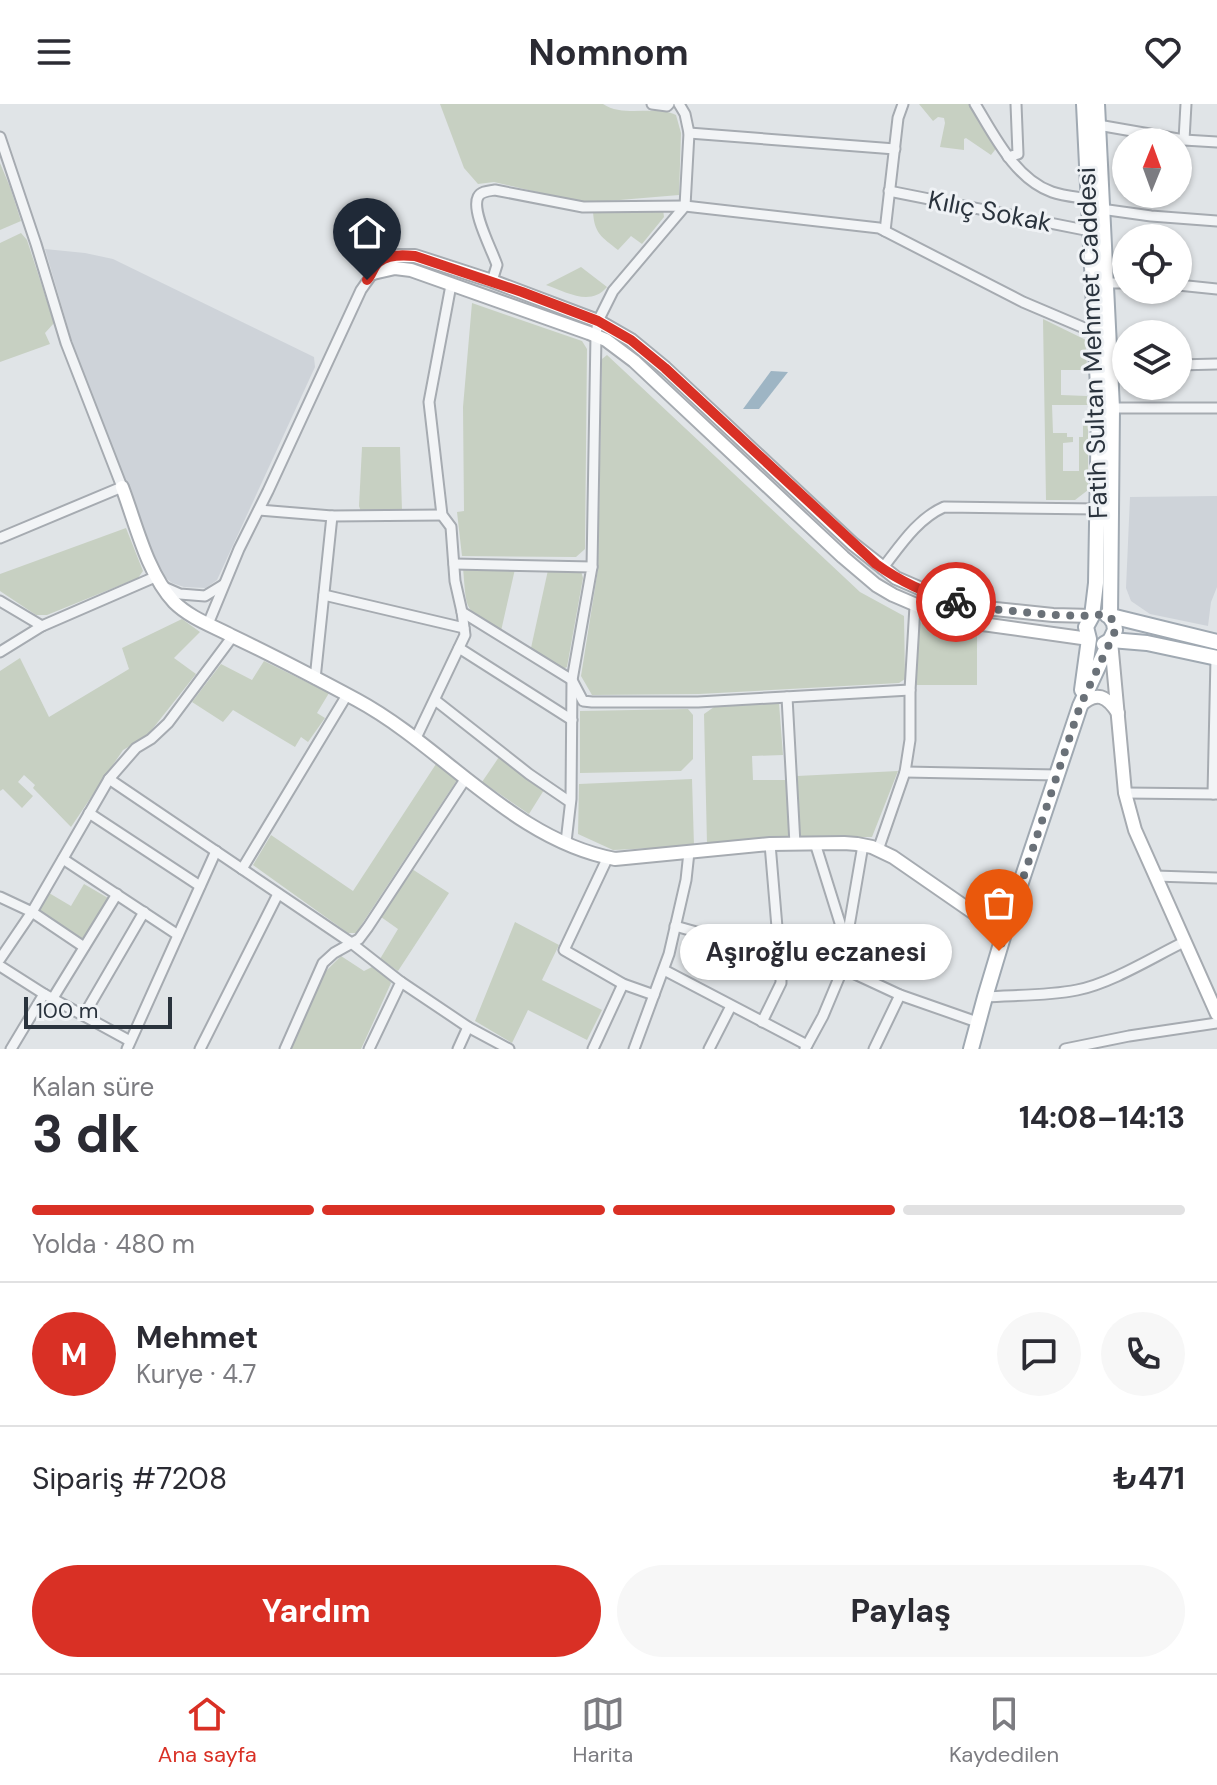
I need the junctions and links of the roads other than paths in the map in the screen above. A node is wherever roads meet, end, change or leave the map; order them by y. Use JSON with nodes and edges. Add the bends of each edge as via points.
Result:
{"nodes":[{"id":1,"x":652,"y":104,"type":"edge"},
{"id":2,"x":669,"y":104,"type":"edge"},
{"id":3,"x":679,"y":104,"type":"edge"},
{"id":4,"x":903,"y":104,"type":"edge"},
{"id":5,"x":975,"y":104,"type":"edge"},
{"id":6,"x":1016,"y":104,"type":"edge"},
{"id":7,"x":1084,"y":104,"type":"edge"},
{"id":8,"x":1097,"y":104,"type":"edge"},
{"id":9,"x":1186,"y":104,"type":"edge"},
{"id":10,"x":1098,"y":125,"type":"junction"},
{"id":11,"x":1115,"y":128,"type":"edge"},
{"id":12,"x":1185,"y":128,"type":"edge"},
{"id":13,"x":689,"y":133,"type":"junction"},
{"id":14,"x":0,"y":137,"type":"edge"},
{"id":15,"x":1192,"y":140,"type":"edge"},
{"id":16,"x":1217,"y":142,"type":"edge"},
{"id":17,"x":895,"y":149,"type":"junction"},
{"id":18,"x":1008,"y":157,"type":"junction"},
{"id":19,"x":889,"y":191,"type":"junction"},
{"id":20,"x":1089,"y":199,"type":"junction"},
{"id":21,"x":685,"y":206,"type":"junction"},
{"id":22,"x":1101,"y":209,"type":"junction"},
{"id":23,"x":1217,"y":221,"type":"edge"},
{"id":24,"x":885,"y":231,"type":"junction"},
{"id":25,"x":1090,"y":231,"type":"junction"},
{"id":26,"x":373,"y":273,"type":"junction"},
{"id":27,"x":492,"y":281,"type":"junction"},
{"id":28,"x":1107,"y":283,"type":"junction"},
{"id":29,"x":1112,"y":283,"type":"edge"},
{"id":30,"x":451,"y":285,"type":"junction"},
{"id":31,"x":1192,"y":286,"type":"edge"},
{"id":32,"x":1217,"y":289,"type":"edge"},
{"id":33,"x":598,"y":321,"type":"junction"},
{"id":34,"x":1112,"y":321,"type":"edge"},
{"id":35,"x":1096,"y":333,"type":"junction"},
{"id":36,"x":596,"y":335,"type":"junction"},
{"id":37,"x":1217,"y":364,"type":"edge"},
{"id":38,"x":1192,"y":365,"type":"edge"},
{"id":39,"x":1113,"y":400,"type":"edge"},
{"id":40,"x":1112,"y":408,"type":"junction"},
{"id":41,"x":1217,"y":408,"type":"edge"},
{"id":42,"x":122,"y":487,"type":"junction"},
{"id":43,"x":1098,"y":509,"type":"junction"},
{"id":44,"x":259,"y":510,"type":"junction"},
{"id":45,"x":442,"y":515,"type":"junction"},
{"id":46,"x":332,"y":516,"type":"junction"},
{"id":47,"x":0,"y":538,"type":"edge"},
{"id":48,"x":454,"y":564,"type":"junction"},
{"id":49,"x":592,"y":567,"type":"junction"},
{"id":50,"x":882,"y":569,"type":"junction"},
{"id":51,"x":158,"y":581,"type":"junction"},
{"id":52,"x":1103,"y":583,"type":"junction"},
{"id":53,"x":223,"y":585,"type":"junction"},
{"id":54,"x":324,"y":595,"type":"junction"},
{"id":55,"x":0,"y":601,"type":"edge"},
{"id":56,"x":915,"y":606,"type":"junction"},
{"id":57,"x":1093,"y":609,"type":"junction"},
{"id":58,"x":1110,"y":610,"type":"junction"},
{"id":59,"x":462,"y":612,"type":"junction"},
{"id":60,"x":208,"y":624,"type":"junction"},
{"id":61,"x":42,"y":626,"type":"junction"},
{"id":62,"x":464,"y":628,"type":"junction"},
{"id":63,"x":233,"y":636,"type":"junction"},
{"id":64,"x":1084,"y":638,"type":"junction"},
{"id":65,"x":1117,"y":641,"type":"junction"},
{"id":66,"x":1217,"y":642,"type":"edge"},
{"id":67,"x":459,"y":648,"type":"junction"},
{"id":68,"x":0,"y":652,"type":"edge"},
{"id":69,"x":1216,"y":658,"type":"edge"},
{"id":70,"x":315,"y":679,"type":"junction"},
{"id":71,"x":572,"y":680,"type":"junction"},
{"id":72,"x":910,"y":690,"type":"junction"},
{"id":73,"x":347,"y":695,"type":"junction"},
{"id":74,"x":787,"y":697,"type":"junction"},
{"id":75,"x":435,"y":700,"type":"junction"},
{"id":76,"x":1080,"y":706,"type":"junction"},
{"id":77,"x":1118,"y":713,"type":"junction"},
{"id":78,"x":572,"y":720,"type":"junction"},
{"id":79,"x":415,"y":740,"type":"junction"},
{"id":80,"x":905,"y":772,"type":"junction"},
{"id":81,"x":1058,"y":775,"type":"junction"},
{"id":82,"x":466,"y":778,"type":"junction"},
{"id":83,"x":109,"y":779,"type":"junction"},
{"id":84,"x":1125,"y":793,"type":"junction"},
{"id":85,"x":1215,"y":794,"type":"edge"},
{"id":86,"x":570,"y":802,"type":"junction"},
{"id":87,"x":89,"y":813,"type":"junction"},
{"id":88,"x":566,"y":842,"type":"junction"},
{"id":89,"x":815,"y":843,"type":"junction"},
{"id":90,"x":770,"y":844,"type":"junction"},
{"id":91,"x":795,"y":844,"type":"junction"},
{"id":92,"x":863,"y":845,"type":"junction"},
{"id":93,"x":878,"y":850,"type":"junction"},
{"id":94,"x":216,"y":851,"type":"junction"},
{"id":95,"x":689,"y":852,"type":"junction"},
{"id":96,"x":608,"y":857,"type":"junction"},
{"id":97,"x":63,"y":859,"type":"junction"},
{"id":98,"x":242,"y":869,"type":"junction"},
{"id":99,"x":1155,"y":876,"type":"junction"},
{"id":100,"x":1217,"y":878,"type":"edge"},
{"id":101,"x":200,"y":886,"type":"junction"},
{"id":102,"x":117,"y":894,"type":"junction"},
{"id":103,"x":278,"y":894,"type":"junction"},
{"id":104,"x":0,"y":897,"type":"edge"},
{"id":105,"x":32,"y":912,"type":"junction"},
{"id":106,"x":144,"y":912,"type":"junction"},
{"id":107,"x":675,"y":926,"type":"junction"},
{"id":108,"x":1006,"y":927,"type":"junction"},
{"id":109,"x":178,"y":935,"type":"junction"},
{"id":110,"x":350,"y":942,"type":"junction"},
{"id":111,"x":847,"y":942,"type":"junction"},
{"id":112,"x":1184,"y":942,"type":"junction"},
{"id":113,"x":84,"y":947,"type":"junction"},
{"id":114,"x":779,"y":948,"type":"junction"},
{"id":115,"x":0,"y":959,"type":"edge"},
{"id":116,"x":0,"y":966,"type":"edge"},
{"id":117,"x":842,"y":968,"type":"junction"},
{"id":118,"x":664,"y":970,"type":"junction"},
{"id":119,"x":401,"y":982,"type":"junction"},
{"id":120,"x":623,"y":984,"type":"junction"},
{"id":121,"x":654,"y":995,"type":"junction"},
{"id":122,"x":900,"y":995,"type":"junction"},
{"id":123,"x":48,"y":996,"type":"junction"},
{"id":124,"x":985,"y":997,"type":"junction"},
{"id":125,"x":731,"y":1006,"type":"junction"},
{"id":126,"x":1217,"y":1014,"type":"edge"},
{"id":127,"x":84,"y":1015,"type":"junction"},
{"id":128,"x":762,"y":1022,"type":"junction"},
{"id":129,"x":977,"y":1022,"type":"junction"},
{"id":130,"x":1217,"y":1023,"type":"edge"},
{"id":131,"x":468,"y":1027,"type":"junction"},
{"id":132,"x":129,"y":1045,"type":"edge"},
{"id":133,"x":806,"y":1047,"type":"edge"},
{"id":134,"x":11,"y":1049,"type":"edge"},
{"id":135,"x":200,"y":1049,"type":"edge"},
{"id":136,"x":285,"y":1049,"type":"edge"},
{"id":137,"x":369,"y":1049,"type":"edge"},
{"id":138,"x":458,"y":1049,"type":"edge"},
{"id":139,"x":509,"y":1049,"type":"edge"},
{"id":140,"x":593,"y":1049,"type":"edge"},
{"id":141,"x":634,"y":1049,"type":"edge"},
{"id":142,"x":709,"y":1049,"type":"edge"},
{"id":143,"x":874,"y":1049,"type":"edge"},
{"id":144,"x":971,"y":1049,"type":"edge"},
{"id":145,"x":1065,"y":1049,"type":"edge"}],
"edges":[{"from":1,"to":2,"type":"street"},
{"from":3,"to":13,"type":"street"},
{"from":4,"to":17,"type":"street"},
{"from":5,"to":18,"type":"street"},
{"from":6,"to":18,"type":"street","via":[[1018,154]]},
{"from":7,"to":20,"type":"main road","name":"Fatih Sultan Mehmet Caddesi"},
{"from":8,"to":10,"type":"main road","name":"Fatih Sultan Mehmet Caddesi"},
{"from":9,"to":12,"type":"street"},
{"from":10,"to":11,"type":"street"},
{"from":10,"to":22,"type":"main road","name":"Fatih Sultan Mehmet Caddesi"},
{"from":13,"to":17,"type":"street"},
{"from":13,"to":21,"type":"street"},
{"from":14,"to":42,"type":"street","via":[[66,343]]},
{"from":15,"to":16,"type":"street"},
{"from":17,"to":19,"type":"street"},
{"from":18,"to":20,"type":"street","via":[[1050,192]]},
{"from":19,"to":24,"type":"street"},
{"from":19,"to":25,"type":"street","name":"Kılıç Sokak"},
{"from":20,"to":25,"type":"main road","name":"Fatih Sultan Mehmet Caddesi"},
{"from":21,"to":24,"type":"street"},
{"from":21,"to":27,"type":"street","via":[[583,207],[483,192],[476,211],[497,265]]},
{"from":21,"to":33,"type":"street","via":[[613,291]]},
{"from":22,"to":23,"type":"street"},
{"from":22,"to":28,"type":"main road","name":"Fatih Sultan Mehmet Caddesi"},
{"from":24,"to":35,"type":"street"},
{"from":25,"to":35,"type":"main road","name":"Fatih Sultan Mehmet Caddesi"},
{"from":26,"to":27,"type":"street","via":[[384,259],[409,256]]},
{"from":26,"to":30,"type":"street","via":[[400,268]]},
{"from":26,"to":44,"type":"street"},
{"from":27,"to":33,"type":"street"},
{"from":28,"to":29,"type":"street"},
{"from":28,"to":34,"type":"main road","name":"Fatih Sultan Mehmet Caddesi"},
{"from":30,"to":36,"type":"street"},
{"from":30,"to":45,"type":"street","via":[[429,402]]},
{"from":31,"to":32,"type":"street"},
{"from":33,"to":36,"type":"street"},
{"from":33,"to":50,"type":"street","via":[[665,368]]},
{"from":35,"to":43,"type":"main road","name":"Fatih Sultan Mehmet Caddesi"},
{"from":36,"to":49,"type":"street"},
{"from":36,"to":56,"type":"street","via":[[634,361],[843,557],[876,585]]},
{"from":37,"to":38,"type":"street"},
{"from":39,"to":40,"type":"main road","name":"Fatih Sultan Mehmet Caddesi"},
{"from":40,"to":41,"type":"street"},
{"from":40,"to":52,"type":"main road","name":"Fatih Sultan Mehmet Caddesi"},
{"from":42,"to":47,"type":"street"},
{"from":42,"to":51,"type":"street"},
{"from":43,"to":50,"type":"street","via":[[944,507],[910,533]]},
{"from":43,"to":52,"type":"main road","name":"Fatih Sultan Mehmet Caddesi"},
{"from":44,"to":46,"type":"street"},
{"from":44,"to":53,"type":"street"},
{"from":45,"to":46,"type":"street"},
{"from":45,"to":48,"type":"street","via":[[451,527]]},
{"from":46,"to":54,"type":"street"},
{"from":48,"to":49,"type":"street"},
{"from":48,"to":59,"type":"street"},
{"from":49,"to":71,"type":"street"},
{"from":50,"to":57,"type":"street","via":[[961,604],[1074,615]]},
{"from":51,"to":53,"type":"street","via":[[180,594],[205,596]]},
{"from":51,"to":60,"type":"street","via":[[176,604]]},
{"from":51,"to":61,"type":"street"},
{"from":52,"to":57,"type":"main road"},
{"from":52,"to":58,"type":"main road"},
{"from":53,"to":60,"type":"street"},
{"from":54,"to":62,"type":"street"},
{"from":54,"to":70,"type":"street"},
{"from":55,"to":61,"type":"street"},
{"from":56,"to":64,"type":"street","via":[[960,621]]},
{"from":56,"to":72,"type":"street"},
{"from":57,"to":58,"type":"main road","via":[[1103,614]]},
{"from":57,"to":64,"type":"main road"},
{"from":58,"to":65,"type":"main road"},
{"from":58,"to":66,"type":"main road","via":[[1133,623]]},
{"from":59,"to":62,"type":"street"},
{"from":59,"to":71,"type":"street"},
{"from":60,"to":63,"type":"street"},
{"from":61,"to":68,"type":"street"},
{"from":62,"to":67,"type":"street"},
{"from":63,"to":70,"type":"street"},
{"from":63,"to":83,"type":"street","via":[[168,723]]},
{"from":64,"to":65,"type":"main road","via":[[1101,644]]},
{"from":64,"to":76,"type":"main road","via":[[1087,656]]},
{"from":65,"to":69,"type":"main road"},
{"from":65,"to":76,"type":"main road"},
{"from":65,"to":77,"type":"street","via":[[1113,662]]},
{"from":67,"to":75,"type":"street"},
{"from":67,"to":78,"type":"street"},
{"from":69,"to":85,"type":"street"},
{"from":70,"to":73,"type":"street"},
{"from":71,"to":74,"type":"street","via":[[583,701],[592,702]]},
{"from":71,"to":78,"type":"street"},
{"from":72,"to":74,"type":"street"},
{"from":72,"to":80,"type":"street"},
{"from":73,"to":79,"type":"street"},
{"from":73,"to":98,"type":"street"},
{"from":74,"to":91,"type":"street"},
{"from":75,"to":79,"type":"street"},
{"from":75,"to":86,"type":"street"},
{"from":76,"to":77,"type":"street","via":[[1102,697]]},
{"from":76,"to":81,"type":"main road"},
{"from":77,"to":84,"type":"street"},
{"from":78,"to":86,"type":"street"},
{"from":79,"to":82,"type":"street"},
{"from":80,"to":81,"type":"street"},
{"from":80,"to":93,"type":"street"},
{"from":81,"to":108,"type":"main road"},
{"from":82,"to":88,"type":"street","via":[[520,818]]},
{"from":82,"to":110,"type":"street","via":[[368,927]]},
{"from":83,"to":87,"type":"street"},
{"from":83,"to":94,"type":"street"},
{"from":84,"to":85,"type":"street"},
{"from":84,"to":99,"type":"street"},
{"from":86,"to":88,"type":"street"},
{"from":87,"to":97,"type":"street"},
{"from":87,"to":101,"type":"street"},
{"from":88,"to":96,"type":"street"},
{"from":89,"to":91,"type":"street"},
{"from":89,"to":92,"type":"street"},
{"from":89,"to":111,"type":"street"},
{"from":90,"to":91,"type":"street"},
{"from":90,"to":95,"type":"street"},
{"from":90,"to":114,"type":"street"},
{"from":92,"to":93,"type":"street"},
{"from":92,"to":111,"type":"street"},
{"from":93,"to":108,"type":"street","via":[[984,920]]},
{"from":94,"to":98,"type":"street"},
{"from":94,"to":101,"type":"street"},
{"from":95,"to":96,"type":"street"},
{"from":95,"to":107,"type":"street"},
{"from":96,"to":120,"type":"street","via":[[564,950]]},
{"from":97,"to":102,"type":"street"},
{"from":97,"to":105,"type":"street"},
{"from":98,"to":103,"type":"street"},
{"from":99,"to":100,"type":"street"},
{"from":99,"to":112,"type":"street"},
{"from":101,"to":109,"type":"street"},
{"from":102,"to":106,"type":"street"},
{"from":102,"to":113,"type":"street"},
{"from":103,"to":110,"type":"street"},
{"from":103,"to":135,"type":"street"},
{"from":104,"to":105,"type":"street"},
{"from":105,"to":113,"type":"street"},
{"from":105,"to":115,"type":"street"},
{"from":106,"to":109,"type":"street"},
{"from":106,"to":127,"type":"street"},
{"from":107,"to":114,"type":"street","via":[[743,945]]},
{"from":107,"to":118,"type":"street"},
{"from":108,"to":124,"type":"main road"},
{"from":109,"to":132,"type":"street"},
{"from":110,"to":119,"type":"street"},
{"from":110,"to":136,"type":"street","via":[[323,963]]},
{"from":111,"to":117,"type":"street"},
{"from":112,"to":124,"type":"street","via":[[1079,990]]},
{"from":112,"to":126,"type":"street"},
{"from":113,"to":123,"type":"street"},
{"from":114,"to":128,"type":"street","via":[[781,983]]},
{"from":116,"to":123,"type":"street"},
{"from":117,"to":122,"type":"street"},
{"from":117,"to":133,"type":"street"},
{"from":118,"to":121,"type":"street"},
{"from":118,"to":125,"type":"street"},
{"from":119,"to":131,"type":"street"},
{"from":119,"to":137,"type":"street"},
{"from":120,"to":121,"type":"street"},
{"from":120,"to":140,"type":"street"},
{"from":121,"to":141,"type":"street"},
{"from":122,"to":129,"type":"street"},
{"from":122,"to":143,"type":"street"},
{"from":123,"to":127,"type":"street"},
{"from":123,"to":134,"type":"street"},
{"from":124,"to":129,"type":"main road"},
{"from":125,"to":128,"type":"street"},
{"from":125,"to":142,"type":"street"},
{"from":127,"to":132,"type":"street"},
{"from":128,"to":133,"type":"street"},
{"from":129,"to":144,"type":"main road"},
{"from":130,"to":145,"type":"street"},
{"from":131,"to":138,"type":"street"},
{"from":131,"to":139,"type":"street"}]}
